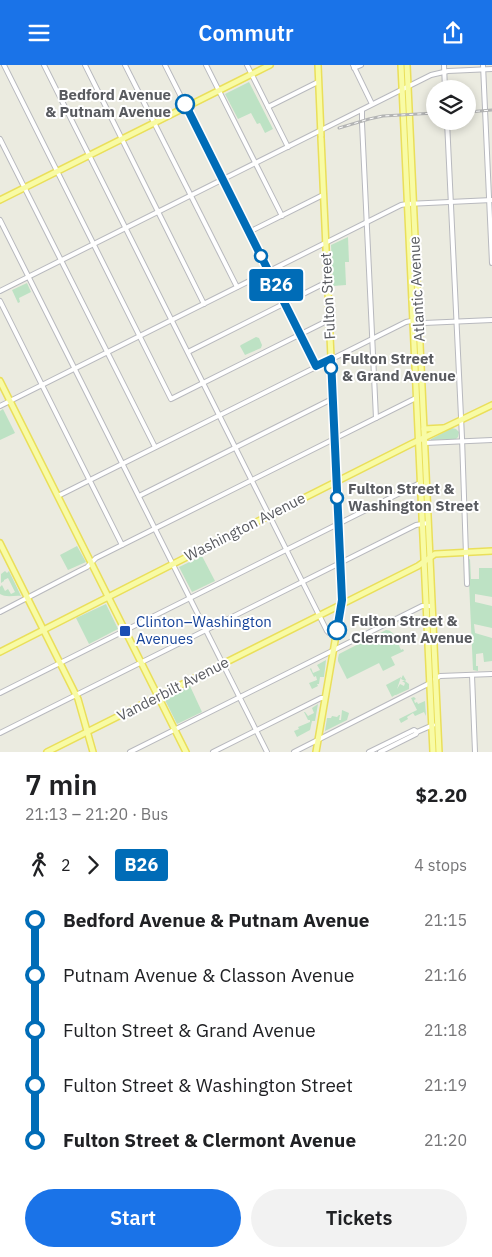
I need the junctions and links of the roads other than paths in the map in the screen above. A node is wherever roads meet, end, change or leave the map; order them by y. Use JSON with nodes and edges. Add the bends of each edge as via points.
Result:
{"nodes":[{"id":1,"x":4,"y":65,"type":"edge"},
{"id":2,"x":44,"y":65,"type":"edge"},
{"id":3,"x":85,"y":65,"type":"edge"},
{"id":4,"x":125,"y":65,"type":"edge"},
{"id":5,"x":165,"y":65,"type":"edge"},
{"id":6,"x":206,"y":65,"type":"edge"},
{"id":7,"x":247,"y":65,"type":"edge"},
{"id":8,"x":270,"y":65,"type":"edge"},
{"id":9,"x":318,"y":65,"type":"edge"},
{"id":10,"x":361,"y":65,"type":"edge"},
{"id":11,"x":401,"y":65,"type":"edge"},
{"id":12,"x":407,"y":65,"type":"edge"},
{"id":13,"x":444,"y":65,"type":"edge"},
{"id":14,"x":354,"y":67,"type":"edge"},
{"id":15,"x":483,"y":67,"type":"edge"},
{"id":16,"x":492,"y":69,"type":"edge"},
{"id":17,"x":444,"y":72,"type":"junction"},
{"id":18,"x":251,"y":74,"type":"junction"},
{"id":19,"x":444,"y":80,"type":"edge"},
{"id":20,"x":318,"y":82,"type":"junction"},
{"id":21,"x":408,"y":86,"type":"junction"},
{"id":22,"x":402,"y":89,"type":"junction"},
{"id":23,"x":219,"y":91,"type":"junction"},
{"id":24,"x":372,"y":105,"type":"junction"},
{"id":25,"x":186,"y":107,"type":"junction"},
{"id":26,"x":268,"y":107,"type":"junction"},
{"id":27,"x":362,"y":110,"type":"junction"},
{"id":28,"x":154,"y":123,"type":"junction"},
{"id":29,"x":447,"y":130,"type":"edge"},
{"id":30,"x":321,"y":135,"type":"junction"},
{"id":31,"x":0,"y":139,"type":"edge"},
{"id":32,"x":122,"y":139,"type":"junction"},
{"id":33,"x":288,"y":147,"type":"junction"},
{"id":34,"x":90,"y":155,"type":"junction"},
{"id":35,"x":255,"y":163,"type":"junction"},
{"id":36,"x":57,"y":172,"type":"junction"},
{"id":37,"x":223,"y":179,"type":"junction"},
{"id":38,"x":25,"y":188,"type":"junction"},
{"id":39,"x":190,"y":195,"type":"junction"},
{"id":40,"x":323,"y":195,"type":"junction"},
{"id":41,"x":0,"y":200,"type":"edge"},
{"id":42,"x":491,"y":200,"type":"edge"},
{"id":43,"x":450,"y":202,"type":"junction"},
{"id":44,"x":410,"y":204,"type":"junction"},
{"id":45,"x":158,"y":212,"type":"junction"},
{"id":46,"x":282,"y":216,"type":"junction"},
{"id":47,"x":0,"y":219,"type":"edge"},
{"id":48,"x":367,"y":222,"type":"junction"},
{"id":49,"x":126,"y":228,"type":"junction"},
{"id":50,"x":249,"y":232,"type":"junction"},
{"id":51,"x":325,"y":243,"type":"junction"},
{"id":52,"x":94,"y":244,"type":"junction"},
{"id":53,"x":61,"y":261,"type":"junction"},
{"id":54,"x":492,"y":263,"type":"edge"},
{"id":55,"x":269,"y":271,"type":"junction"},
{"id":56,"x":28,"y":276,"type":"junction"},
{"id":57,"x":327,"y":282,"type":"junction"},
{"id":58,"x":237,"y":287,"type":"junction"},
{"id":59,"x":0,"y":291,"type":"edge"},
{"id":60,"x":0,"y":301,"type":"edge"},
{"id":61,"x":285,"y":303,"type":"junction"},
{"id":62,"x":204,"y":304,"type":"junction"},
{"id":63,"x":172,"y":320,"type":"junction"},
{"id":64,"x":329,"y":320,"type":"junction"},
{"id":65,"x":492,"y":320,"type":"edge"},
{"id":66,"x":456,"y":321,"type":"junction"},
{"id":67,"x":416,"y":322,"type":"junction"},
{"id":68,"x":300,"y":334,"type":"junction"},
{"id":69,"x":140,"y":336,"type":"junction"},
{"id":70,"x":372,"y":339,"type":"junction"},
{"id":71,"x":188,"y":351,"type":"junction"},
{"id":72,"x":107,"y":352,"type":"junction"},
{"id":73,"x":331,"y":359,"type":"junction"},
{"id":74,"x":316,"y":366,"type":"junction"},
{"id":75,"x":75,"y":368,"type":"junction"},
{"id":76,"x":0,"y":381,"type":"edge"},
{"id":77,"x":203,"y":383,"type":"junction"},
{"id":78,"x":42,"y":385,"type":"junction"},
{"id":79,"x":416,"y":398,"type":"junction"},
{"id":80,"x":332,"y":399,"type":"junction"},
{"id":81,"x":10,"y":401,"type":"junction"},
{"id":82,"x":492,"y":405,"type":"edge"},
{"id":83,"x":0,"y":406,"type":"edge"},
{"id":84,"x":220,"y":415,"type":"junction"},
{"id":85,"x":376,"y":418,"type":"junction"},
{"id":86,"x":460,"y":420,"type":"junction"},
{"id":87,"x":445,"y":428,"type":"junction"},
{"id":88,"x":425,"y":430,"type":"junction"},
{"id":89,"x":334,"y":439,"type":"junction"},
{"id":90,"x":492,"y":440,"type":"edge"},
{"id":91,"x":418,"y":441,"type":"junction"},
{"id":92,"x":424,"y":441,"type":"junction"},
{"id":93,"x":462,"y":442,"type":"junction"},
{"id":94,"x":155,"y":447,"type":"junction"},
{"id":95,"x":236,"y":447,"type":"junction"},
{"id":96,"x":122,"y":464,"type":"junction"},
{"id":97,"x":90,"y":480,"type":"junction"},
{"id":98,"x":252,"y":480,"type":"junction"},
{"id":99,"x":336,"y":482,"type":"junction"},
{"id":100,"x":420,"y":483,"type":"junction"},
{"id":101,"x":58,"y":496,"type":"junction"},
{"id":102,"x":139,"y":496,"type":"junction"},
{"id":103,"x":270,"y":515,"type":"junction"},
{"id":104,"x":338,"y":523,"type":"junction"},
{"id":105,"x":425,"y":523,"type":"junction"},
{"id":106,"x":155,"y":528,"type":"junction"},
{"id":107,"x":0,"y":543,"type":"edge"},
{"id":108,"x":122,"y":545,"type":"junction"},
{"id":109,"x":287,"y":549,"type":"junction"},
{"id":110,"x":492,"y":551,"type":"edge"},
{"id":111,"x":466,"y":553,"type":"junction"},
{"id":112,"x":430,"y":558,"type":"junction"},
{"id":113,"x":424,"y":562,"type":"junction"},
{"id":114,"x":91,"y":563,"type":"junction"},
{"id":115,"x":340,"y":563,"type":"junction"},
{"id":116,"x":173,"y":564,"type":"junction"},
{"id":117,"x":303,"y":581,"type":"junction"},
{"id":118,"x":467,"y":584,"type":"dead end"},
{"id":119,"x":108,"y":597,"type":"junction"},
{"id":120,"x":28,"y":598,"type":"junction"},
{"id":121,"x":190,"y":598,"type":"junction"},
{"id":122,"x":341,"y":604,"type":"junction"},
{"id":123,"x":426,"y":606,"type":"junction"},
{"id":124,"x":432,"y":606,"type":"junction"},
{"id":125,"x":0,"y":612,"type":"edge"},
{"id":126,"x":320,"y":615,"type":"junction"},
{"id":127,"x":44,"y":630,"type":"junction"},
{"id":128,"x":125,"y":630,"type":"junction"},
{"id":129,"x":206,"y":630,"type":"junction"},
{"id":130,"x":336,"y":634,"type":"junction"},
{"id":131,"x":334,"y":650,"type":"junction"},
{"id":132,"x":0,"y":652,"type":"edge"},
{"id":133,"x":60,"y":663,"type":"junction"},
{"id":134,"x":141,"y":663,"type":"junction"},
{"id":135,"x":223,"y":664,"type":"junction"},
{"id":136,"x":492,"y":674,"type":"edge"},
{"id":137,"x":470,"y":675,"type":"junction"},
{"id":138,"x":438,"y":678,"type":"junction"},
{"id":139,"x":429,"y":684,"type":"junction"},
{"id":140,"x":0,"y":693,"type":"edge"},
{"id":141,"x":76,"y":695,"type":"junction"},
{"id":142,"x":158,"y":696,"type":"junction"},
{"id":143,"x":239,"y":697,"type":"junction"},
{"id":144,"x":325,"y":698,"type":"junction"},
{"id":145,"x":438,"y":725,"type":"junction"},
{"id":146,"x":431,"y":726,"type":"junction"},
{"id":147,"x":175,"y":730,"type":"junction"},
{"id":148,"x":256,"y":730,"type":"junction"},
{"id":149,"x":417,"y":731,"type":"junction"},
{"id":150,"x":87,"y":732,"type":"junction"},
{"id":151,"x":0,"y":733,"type":"edge"},
{"id":152,"x":318,"y":740,"type":"junction"},
{"id":153,"x":47,"y":752,"type":"edge"},
{"id":154,"x":93,"y":752,"type":"edge"},
{"id":155,"x":130,"y":752,"type":"edge"},
{"id":156,"x":186,"y":752,"type":"edge"},
{"id":157,"x":213,"y":752,"type":"edge"},
{"id":158,"x":267,"y":752,"type":"edge"},
{"id":159,"x":294,"y":752,"type":"edge"},
{"id":160,"x":316,"y":752,"type":"edge"},
{"id":161,"x":370,"y":752,"type":"edge"},
{"id":162,"x":380,"y":752,"type":"edge"},
{"id":163,"x":432,"y":752,"type":"edge"},
{"id":164,"x":439,"y":752,"type":"edge"},
{"id":165,"x":475,"y":752,"type":"edge"}],
"edges":[{"from":1,"to":36,"type":"street"},
{"from":2,"to":34,"type":"street"},
{"from":3,"to":32,"type":"street"},
{"from":4,"to":28,"type":"street"},
{"from":5,"to":25,"type":"street"},
{"from":6,"to":23,"type":"street"},
{"from":7,"to":18,"type":"street"},
{"from":8,"to":18,"type":"main road"},
{"from":9,"to":20,"type":"main road","name":"Fulton Street"},
{"from":10,"to":14,"type":"street"},
{"from":11,"to":22,"type":"main road","name":"Atlantic Avenue"},
{"from":12,"to":21,"type":"main road","name":"Atlantic Avenue"},
{"from":13,"to":17,"type":"street"},
{"from":14,"to":24,"type":"street"},
{"from":15,"to":16,"type":"street"},
{"from":15,"to":17,"type":"street"},
{"from":15,"to":42,"type":"street"},
{"from":17,"to":19,"type":"street"},
{"from":17,"to":21,"type":"street"},
{"from":18,"to":23,"type":"main road"},
{"from":18,"to":26,"type":"street"},
{"from":20,"to":26,"type":"street"},
{"from":20,"to":30,"type":"main road","name":"Fulton Street"},
{"from":21,"to":22,"type":"street"},
{"from":21,"to":44,"type":"main road","name":"Atlantic Avenue"},
{"from":22,"to":24,"type":"street"},
{"from":22,"to":44,"type":"main road","name":"Atlantic Avenue"},
{"from":23,"to":25,"type":"main road"},
{"from":23,"to":35,"type":"street"},
{"from":24,"to":27,"type":"street"},
{"from":25,"to":28,"type":"main road"},
{"from":25,"to":37,"type":"street"},
{"from":26,"to":33,"type":"street"},
{"from":27,"to":30,"type":"street"},
{"from":27,"to":48,"type":"street"},
{"from":28,"to":32,"type":"main road"},
{"from":28,"to":39,"type":"street"},
{"from":29,"to":43,"type":"street"},
{"from":30,"to":33,"type":"street"},
{"from":30,"to":40,"type":"main road","name":"Fulton Street"},
{"from":31,"to":38,"type":"street"},
{"from":32,"to":34,"type":"main road"},
{"from":32,"to":45,"type":"street"},
{"from":33,"to":35,"type":"street"},
{"from":34,"to":36,"type":"main road"},
{"from":34,"to":49,"type":"street"},
{"from":35,"to":37,"type":"street"},
{"from":35,"to":46,"type":"street"},
{"from":36,"to":38,"type":"main road"},
{"from":36,"to":52,"type":"street"},
{"from":37,"to":39,"type":"street"},
{"from":37,"to":50,"type":"street"},
{"from":38,"to":41,"type":"main road"},
{"from":38,"to":53,"type":"street"},
{"from":39,"to":45,"type":"street"},
{"from":39,"to":58,"type":"street"},
{"from":40,"to":46,"type":"street"},
{"from":40,"to":51,"type":"main road","name":"Fulton Street"},
{"from":42,"to":43,"type":"street"},
{"from":42,"to":54,"type":"street"},
{"from":43,"to":44,"type":"street"},
{"from":43,"to":66,"type":"street"},
{"from":44,"to":48,"type":"street","via":[[400,205]]},
{"from":44,"to":67,"type":"main road","name":"Atlantic Avenue"},
{"from":45,"to":49,"type":"street"},
{"from":45,"to":62,"type":"street"},
{"from":46,"to":50,"type":"street"},
{"from":47,"to":56,"type":"street"},
{"from":48,"to":51,"type":"street"},
{"from":48,"to":70,"type":"street"},
{"from":49,"to":52,"type":"street"},
{"from":49,"to":63,"type":"street"},
{"from":50,"to":55,"type":"street"},
{"from":51,"to":55,"type":"street"},
{"from":51,"to":57,"type":"main road","name":"Fulton Street"},
{"from":52,"to":53,"type":"street"},
{"from":52,"to":69,"type":"street"},
{"from":53,"to":56,"type":"street"},
{"from":53,"to":72,"type":"street"},
{"from":55,"to":58,"type":"street"},
{"from":55,"to":61,"type":"street"},
{"from":56,"to":59,"type":"street"},
{"from":56,"to":75,"type":"street"},
{"from":57,"to":61,"type":"street"},
{"from":57,"to":64,"type":"main road","name":"Fulton Street"},
{"from":58,"to":62,"type":"street"},
{"from":60,"to":78,"type":"street"},
{"from":61,"to":68,"type":"street"},
{"from":61,"to":71,"type":"street"},
{"from":62,"to":63,"type":"street"},
{"from":63,"to":69,"type":"street"},
{"from":63,"to":71,"type":"street"},
{"from":64,"to":68,"type":"street"},
{"from":64,"to":73,"type":"main road","name":"Fulton Street"},
{"from":65,"to":66,"type":"street"},
{"from":66,"to":67,"type":"street"},
{"from":66,"to":86,"type":"street"},
{"from":67,"to":70,"type":"street","via":[[406,322]]},
{"from":67,"to":79,"type":"main road","name":"Atlantic Avenue"},
{"from":67,"to":88,"type":"main road","name":"Atlantic Avenue"},
{"from":68,"to":74,"type":"street"},
{"from":68,"to":77,"type":"street"},
{"from":69,"to":72,"type":"street"},
{"from":69,"to":77,"type":"street","via":[[171,399]]},
{"from":70,"to":73,"type":"street"},
{"from":70,"to":85,"type":"street"},
{"from":71,"to":77,"type":"street"},
{"from":72,"to":75,"type":"street"},
{"from":72,"to":94,"type":"street"},
{"from":73,"to":74,"type":"street"},
{"from":73,"to":80,"type":"main road","name":"Fulton Street"},
{"from":74,"to":84,"type":"street"},
{"from":75,"to":78,"type":"street"},
{"from":75,"to":96,"type":"street"},
{"from":76,"to":81,"type":"main road"},
{"from":77,"to":84,"type":"street"},
{"from":78,"to":81,"type":"street"},
{"from":78,"to":97,"type":"street"},
{"from":79,"to":85,"type":"street"},
{"from":79,"to":91,"type":"main road","name":"Atlantic Avenue"},
{"from":80,"to":89,"type":"main road","name":"Fulton Street"},
{"from":80,"to":95,"type":"street"},
{"from":81,"to":83,"type":"street"},
{"from":81,"to":101,"type":"main road"},
{"from":82,"to":86,"type":"main road","name":"Washington Avenue"},
{"from":84,"to":94,"type":"street"},
{"from":84,"to":95,"type":"street"},
{"from":85,"to":89,"type":"street"},
{"from":86,"to":87,"type":"main road","name":"Washington Avenue"},
{"from":86,"to":93,"type":"street"},
{"from":87,"to":88,"type":"main road"},
{"from":87,"to":92,"type":"main road","name":"Washington Avenue"},
{"from":88,"to":92,"type":"main road","name":"Atlantic Avenue"},
{"from":89,"to":98,"type":"street"},
{"from":89,"to":99,"type":"main road","name":"Fulton Street"},
{"from":90,"to":93,"type":"street"},
{"from":91,"to":92,"type":"main road","name":"Washington Avenue"},
{"from":91,"to":99,"type":"main road","name":"Washington Avenue"},
{"from":91,"to":100,"type":"main road","name":"Atlantic Avenue"},
{"from":92,"to":93,"type":"street"},
{"from":92,"to":105,"type":"main road","name":"Atlantic Avenue"},
{"from":93,"to":111,"type":"street"},
{"from":94,"to":96,"type":"street"},
{"from":95,"to":98,"type":"street"},
{"from":95,"to":102,"type":"street"},
{"from":96,"to":97,"type":"street"},
{"from":96,"to":102,"type":"street"},
{"from":97,"to":101,"type":"street"},
{"from":97,"to":108,"type":"street"},
{"from":98,"to":103,"type":"street"},
{"from":98,"to":106,"type":"street"},
{"from":99,"to":103,"type":"main road","name":"Washington Avenue"},
{"from":99,"to":104,"type":"main road","name":"Fulton Street"},
{"from":100,"to":104,"type":"street"},
{"from":100,"to":105,"type":"main road","name":"Atlantic Avenue"},
{"from":101,"to":114,"type":"main road"},
{"from":102,"to":106,"type":"street"},
{"from":103,"to":109,"type":"street"},
{"from":103,"to":116,"type":"main road","name":"Washington Avenue"},
{"from":104,"to":109,"type":"street"},
{"from":104,"to":115,"type":"main road","name":"Fulton Street"},
{"from":105,"to":112,"type":"main road","name":"Atlantic Avenue"},
{"from":105,"to":113,"type":"main road","name":"Atlantic Avenue"},
{"from":105,"to":115,"type":"street"},
{"from":106,"to":108,"type":"street"},
{"from":106,"to":116,"type":"street"},
{"from":107,"to":120,"type":"main road"},
{"from":108,"to":114,"type":"street"},
{"from":109,"to":117,"type":"street"},
{"from":109,"to":121,"type":"street"},
{"from":110,"to":111,"type":"main road","name":"Vanderbilt Avenue"},
{"from":111,"to":112,"type":"main road","name":"Vanderbilt Avenue","via":[[435,554]]},
{"from":111,"to":118,"type":"street"},
{"from":112,"to":113,"type":"main road","name":"Vanderbilt Avenue"},
{"from":112,"to":124,"type":"main road","name":"Atlantic Avenue"},
{"from":113,"to":122,"type":"main road","name":"Vanderbilt Avenue"},
{"from":113,"to":123,"type":"main road","name":"Atlantic Avenue"},
{"from":114,"to":119,"type":"main road"},
{"from":114,"to":120,"type":"street"},
{"from":115,"to":117,"type":"street"},
{"from":115,"to":122,"type":"main road","name":"Fulton Street"},
{"from":116,"to":119,"type":"main road","name":"Washington Avenue"},
{"from":116,"to":121,"type":"street"},
{"from":117,"to":126,"type":"street"},
{"from":117,"to":129,"type":"street"},
{"from":119,"to":127,"type":"main road","name":"Washington Avenue"},
{"from":119,"to":128,"type":"main road"},
{"from":120,"to":125,"type":"street"},
{"from":120,"to":127,"type":"main road"},
{"from":121,"to":128,"type":"street"},
{"from":121,"to":129,"type":"street"},
{"from":122,"to":126,"type":"main road","name":"Vanderbilt Avenue"},
{"from":122,"to":130,"type":"main road","name":"Fulton Street"},
{"from":123,"to":124,"type":"street"},
{"from":123,"to":131,"type":"street"},
{"from":123,"to":139,"type":"main road","name":"Atlantic Avenue"},
{"from":124,"to":138,"type":"main road","name":"Atlantic Avenue"},
{"from":126,"to":130,"type":"street","via":[[328,632]]},
{"from":126,"to":135,"type":"main road","name":"Vanderbilt Avenue"},
{"from":127,"to":132,"type":"main road","name":"Washington Avenue"},
{"from":127,"to":133,"type":"main road"},
{"from":128,"to":133,"type":"street"},
{"from":128,"to":134,"type":"main road"},
{"from":129,"to":134,"type":"street"},
{"from":129,"to":135,"type":"street"},
{"from":130,"to":131,"type":"main road","name":"Fulton Street"},
{"from":131,"to":143,"type":"street"},
{"from":131,"to":144,"type":"main road","name":"Fulton Street"},
{"from":133,"to":140,"type":"street"},
{"from":133,"to":141,"type":"main road"},
{"from":134,"to":141,"type":"street"},
{"from":134,"to":142,"type":"main road"},
{"from":135,"to":142,"type":"main road","name":"Vanderbilt Avenue"},
{"from":135,"to":143,"type":"street"},
{"from":136,"to":137,"type":"street"},
{"from":137,"to":138,"type":"street"},
{"from":137,"to":165,"type":"street"},
{"from":138,"to":139,"type":"street"},
{"from":138,"to":145,"type":"main road","name":"Atlantic Avenue"},
{"from":139,"to":146,"type":"main road","name":"Atlantic Avenue"},
{"from":139,"to":152,"type":"street"},
{"from":141,"to":150,"type":"main road"},
{"from":141,"to":151,"type":"street"},
{"from":142,"to":147,"type":"main road"},
{"from":142,"to":150,"type":"main road","name":"Vanderbilt Avenue"},
{"from":143,"to":147,"type":"street"},
{"from":143,"to":148,"type":"street"},
{"from":144,"to":148,"type":"street"},
{"from":144,"to":152,"type":"main road","name":"Fulton Street"},
{"from":145,"to":146,"type":"street"},
{"from":145,"to":164,"type":"main road","name":"Atlantic Avenue"},
{"from":146,"to":149,"type":"street"},
{"from":146,"to":163,"type":"main road","name":"Atlantic Avenue"},
{"from":147,"to":155,"type":"street"},
{"from":147,"to":156,"type":"main road"},
{"from":148,"to":157,"type":"street"},
{"from":148,"to":158,"type":"street"},
{"from":149,"to":161,"type":"street"},
{"from":149,"to":162,"type":"street"},
{"from":150,"to":153,"type":"main road","name":"Vanderbilt Avenue"},
{"from":150,"to":154,"type":"main road"},
{"from":152,"to":159,"type":"street"},
{"from":152,"to":160,"type":"main road","name":"Fulton Street"}]}
